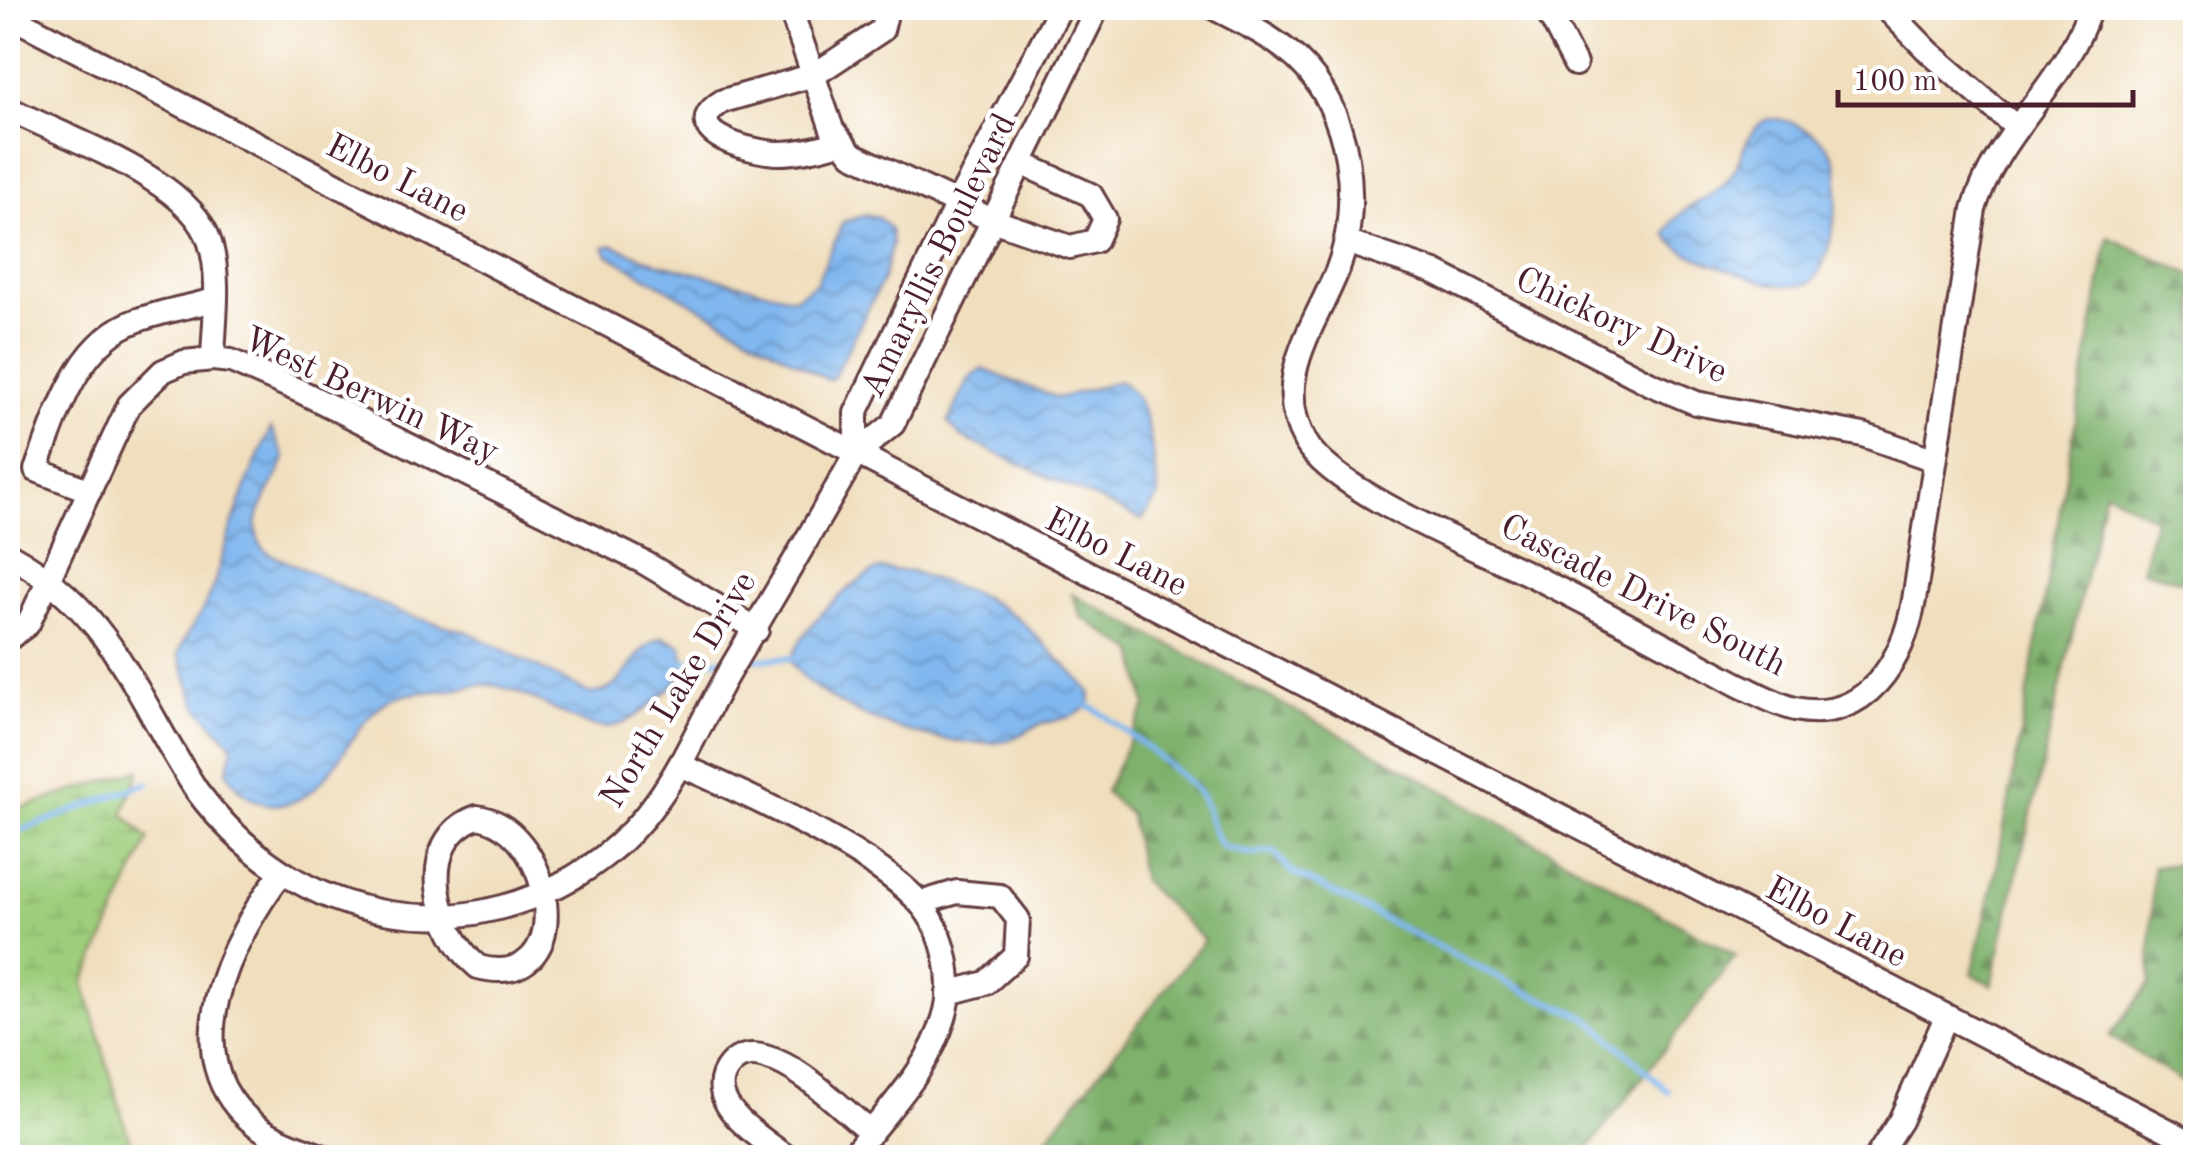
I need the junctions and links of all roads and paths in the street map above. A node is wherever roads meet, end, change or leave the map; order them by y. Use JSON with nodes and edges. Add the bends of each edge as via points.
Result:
{"nodes":[{"id":1,"x":790,"y":8,"type":"edge"},
{"id":2,"x":880,"y":8,"type":"edge"},
{"id":3,"x":1060,"y":8,"type":"edge"},
{"id":4,"x":1098,"y":8,"type":"edge"},
{"id":5,"x":1214,"y":8,"type":"edge"},
{"id":6,"x":1546,"y":8,"type":"edge"},
{"id":7,"x":1886,"y":8,"type":"edge"},
{"id":8,"x":2090,"y":8,"type":"edge"},
{"id":9,"x":8,"y":14,"type":"edge"},
{"id":10,"x":1576,"y":64,"type":"dead end"},
{"id":11,"x":814,"y":75,"type":"junction"},
{"id":12,"x":8,"y":108,"type":"edge"},
{"id":13,"x":2016,"y":128,"type":"junction"},
{"id":14,"x":840,"y":142,"type":"junction"},
{"id":15,"x":1021,"y":163,"type":"junction"},
{"id":16,"x":958,"y":202,"type":"junction"},
{"id":17,"x":992,"y":220,"type":"junction"},
{"id":18,"x":1346,"y":242,"type":"junction"},
{"id":19,"x":214,"y":300,"type":"junction"},
{"id":20,"x":213,"y":359,"type":"junction"},
{"id":21,"x":856,"y":454,"type":"junction"},
{"id":22,"x":1935,"y":460,"type":"junction"},
{"id":23,"x":90,"y":491,"type":"junction"},
{"id":24,"x":8,"y":554,"type":"edge"},
{"id":25,"x":50,"y":578,"type":"junction"},
{"id":26,"x":756,"y":630,"type":"junction"},
{"id":27,"x":8,"y":639,"type":"edge"},
{"id":28,"x":680,"y":765,"type":"junction"},
{"id":29,"x":282,"y":872,"type":"junction"},
{"id":30,"x":542,"y":893,"type":"junction"},
{"id":31,"x":920,"y":903,"type":"junction"},
{"id":32,"x":445,"y":916,"type":"junction"},
{"id":33,"x":948,"y":993,"type":"junction"},
{"id":34,"x":1946,"y":1017,"type":"junction"},
{"id":35,"x":871,"y":1132,"type":"junction"},
{"id":36,"x":2196,"y":1145,"type":"edge"},
{"id":37,"x":327,"y":1158,"type":"edge"},
{"id":38,"x":788,"y":1158,"type":"edge"},
{"id":39,"x":852,"y":1158,"type":"edge"},
{"id":40,"x":1876,"y":1158,"type":"edge"}],
"edges":[{"from":1,"to":11,"type":"street"},
{"from":2,"to":11,"type":"street","via":[[882,30]]},
{"from":3,"to":16,"type":"street","name":"Amaryllis Boulevard"},
{"from":4,"to":15,"type":"street","name":"Amaryllis Boulevard"},
{"from":5,"to":18,"type":"street","name":"Cascade Drive South","via":[[1284,48],[1312,76],[1346,160]]},
{"from":6,"to":10,"type":"street"},
{"from":7,"to":13,"type":"street"},
{"from":8,"to":13,"type":"street","name":"Cascade Drive South","via":[[2066,62]]},
{"from":9,"to":21,"type":"street","name":"Elbo Lane"},
{"from":11,"to":14,"type":"street"},
{"from":11,"to":14,"type":"street","via":[[723,101],[712,108],[711,132],[767,152]]},
{"from":12,"to":19,"type":"street","via":[[134,170],[188,206],[210,242]]},
{"from":13,"to":22,"type":"street","name":"Cascade Drive South","via":[[1981,184],[1974,210]]},
{"from":14,"to":16,"type":"street","via":[[852,154]]},
{"from":15,"to":17,"type":"street","name":"Amaryllis Boulevard"},
{"from":15,"to":17,"type":"street","via":[[1092,195],[1105,219],[1102,232],[1084,246],[1070,246]]},
{"from":16,"to":17,"type":"street"},
{"from":16,"to":21,"type":"street","name":"Amaryllis Boulevard","via":[[856,413]]},
{"from":17,"to":21,"type":"street","name":"Amaryllis Boulevard","via":[[893,424]]},
{"from":18,"to":22,"type":"street","name":"Chickory Drive","via":[[1435,272],[1685,398],[1864,435]]},
{"from":18,"to":22,"type":"street","name":"Cascade Drive South","via":[[1293,376],[1296,422],[1321,462],[1382,501],[1778,704],[1818,712],[1840,707],[1860,698],[1892,667],[1910,624]]},
{"from":19,"to":20,"type":"street"},
{"from":19,"to":23,"type":"street","via":[[135,321],[94,348],[67,393],[36,470]]},
{"from":20,"to":23,"type":"street","name":"West Berwin Way","via":[[184,362],[144,386],[117,425]]},
{"from":20,"to":26,"type":"street","name":"West Berwin Way","via":[[302,392],[645,564]]},
{"from":21,"to":26,"type":"street","name":"North Lake Drive"},
{"from":21,"to":34,"type":"street","name":"Elbo Lane"},
{"from":23,"to":25,"type":"street","name":"West Berwin Way"},
{"from":24,"to":25,"type":"street","name":"North Lake Drive"},
{"from":25,"to":27,"type":"street","name":"West Berwin Way","via":[[28,624]]},
{"from":25,"to":29,"type":"street","name":"North Lake Drive","via":[[111,644],[216,816]]},
{"from":26,"to":28,"type":"street","name":"North Lake Drive"},
{"from":28,"to":30,"type":"street","name":"North Lake Drive","via":[[620,844]]},
{"from":28,"to":31,"type":"street","via":[[817,834]]},
{"from":29,"to":32,"type":"street","name":"North Lake Drive","via":[[341,903]]},
{"from":29,"to":37,"type":"street","via":[[258,903],[222,975],[214,1044],[238,1108],[274,1137]]},
{"from":30,"to":32,"type":"street","name":"North Lake Drive","via":[[490,911]]},
{"from":30,"to":32,"type":"street","via":[[543,939],[519,969],[478,966],[458,946]]},
{"from":30,"to":32,"type":"street","via":[[518,837],[477,818],[462,822],[444,845],[438,874]]},
{"from":31,"to":33,"type":"street","via":[[942,945]]},
{"from":31,"to":33,"type":"street","via":[[957,892],[1000,896],[1018,919],[1016,956],[986,983]]},
{"from":33,"to":35,"type":"street","via":[[926,1063]]},
{"from":34,"to":36,"type":"street","name":"Elbo Lane"},
{"from":34,"to":40,"type":"street","via":[[1900,1121]]},
{"from":35,"to":38,"type":"street","via":[[780,1062],[742,1056],[722,1083],[726,1102]]},
{"from":35,"to":39,"type":"street"}]}
